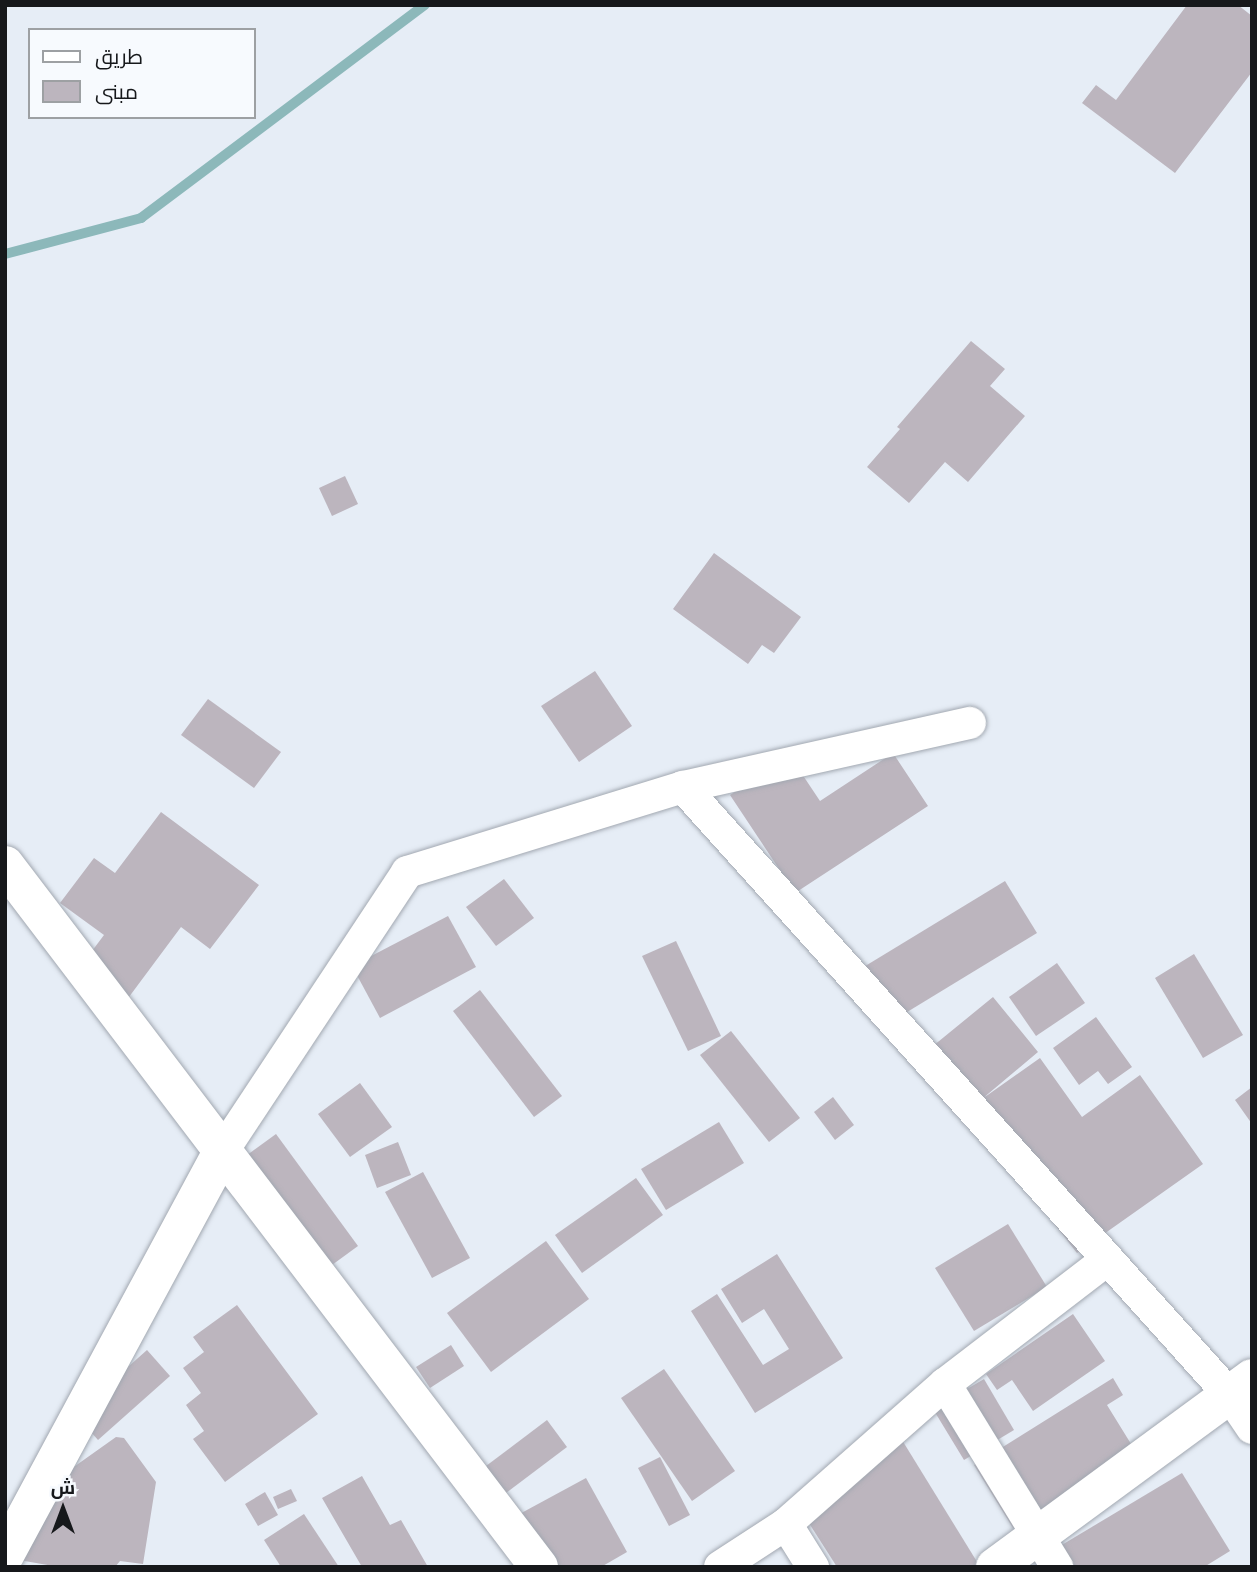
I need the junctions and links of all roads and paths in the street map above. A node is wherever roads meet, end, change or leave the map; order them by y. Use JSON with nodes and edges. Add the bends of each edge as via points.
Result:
{"nodes":[{"id":1,"x":970,"y":723,"type":"dead end"},
{"id":2,"x":683,"y":787,"type":"junction"},
{"id":3,"x":5,"y":865,"type":"edge"},
{"id":4,"x":224,"y":1149,"type":"junction"},
{"id":5,"x":1108,"y":1259,"type":"junction"},
{"id":6,"x":945,"y":1384,"type":"junction"},
{"id":7,"x":1241,"y":1386,"type":"edge"},
{"id":8,"x":1252,"y":1428,"type":"edge"},
{"id":9,"x":786,"y":1524,"type":"junction"},
{"id":10,"x":1046,"y":1551,"type":"edge"},
{"id":11,"x":5,"y":1555,"type":"edge"},
{"id":12,"x":539,"y":1567,"type":"edge"},
{"id":13,"x":720,"y":1567,"type":"edge"},
{"id":14,"x":813,"y":1567,"type":"edge"},
{"id":15,"x":995,"y":1567,"type":"edge"}],
"edges":[{"from":1,"to":2,"type":"street"},
{"from":2,"to":4,"type":"street","via":[[407,872]]},
{"from":2,"to":5,"type":"street"},
{"from":3,"to":4,"type":"main road"},
{"from":4,"to":11,"type":"main road"},
{"from":4,"to":12,"type":"main road"},
{"from":5,"to":6,"type":"street"},
{"from":5,"to":7,"type":"street"},
{"from":6,"to":9,"type":"street"},
{"from":6,"to":10,"type":"street"},
{"from":7,"to":8,"type":"street"},
{"from":7,"to":10,"type":"main road"},
{"from":9,"to":13,"type":"street"},
{"from":9,"to":14,"type":"street"},
{"from":10,"to":15,"type":"main road"}]}
